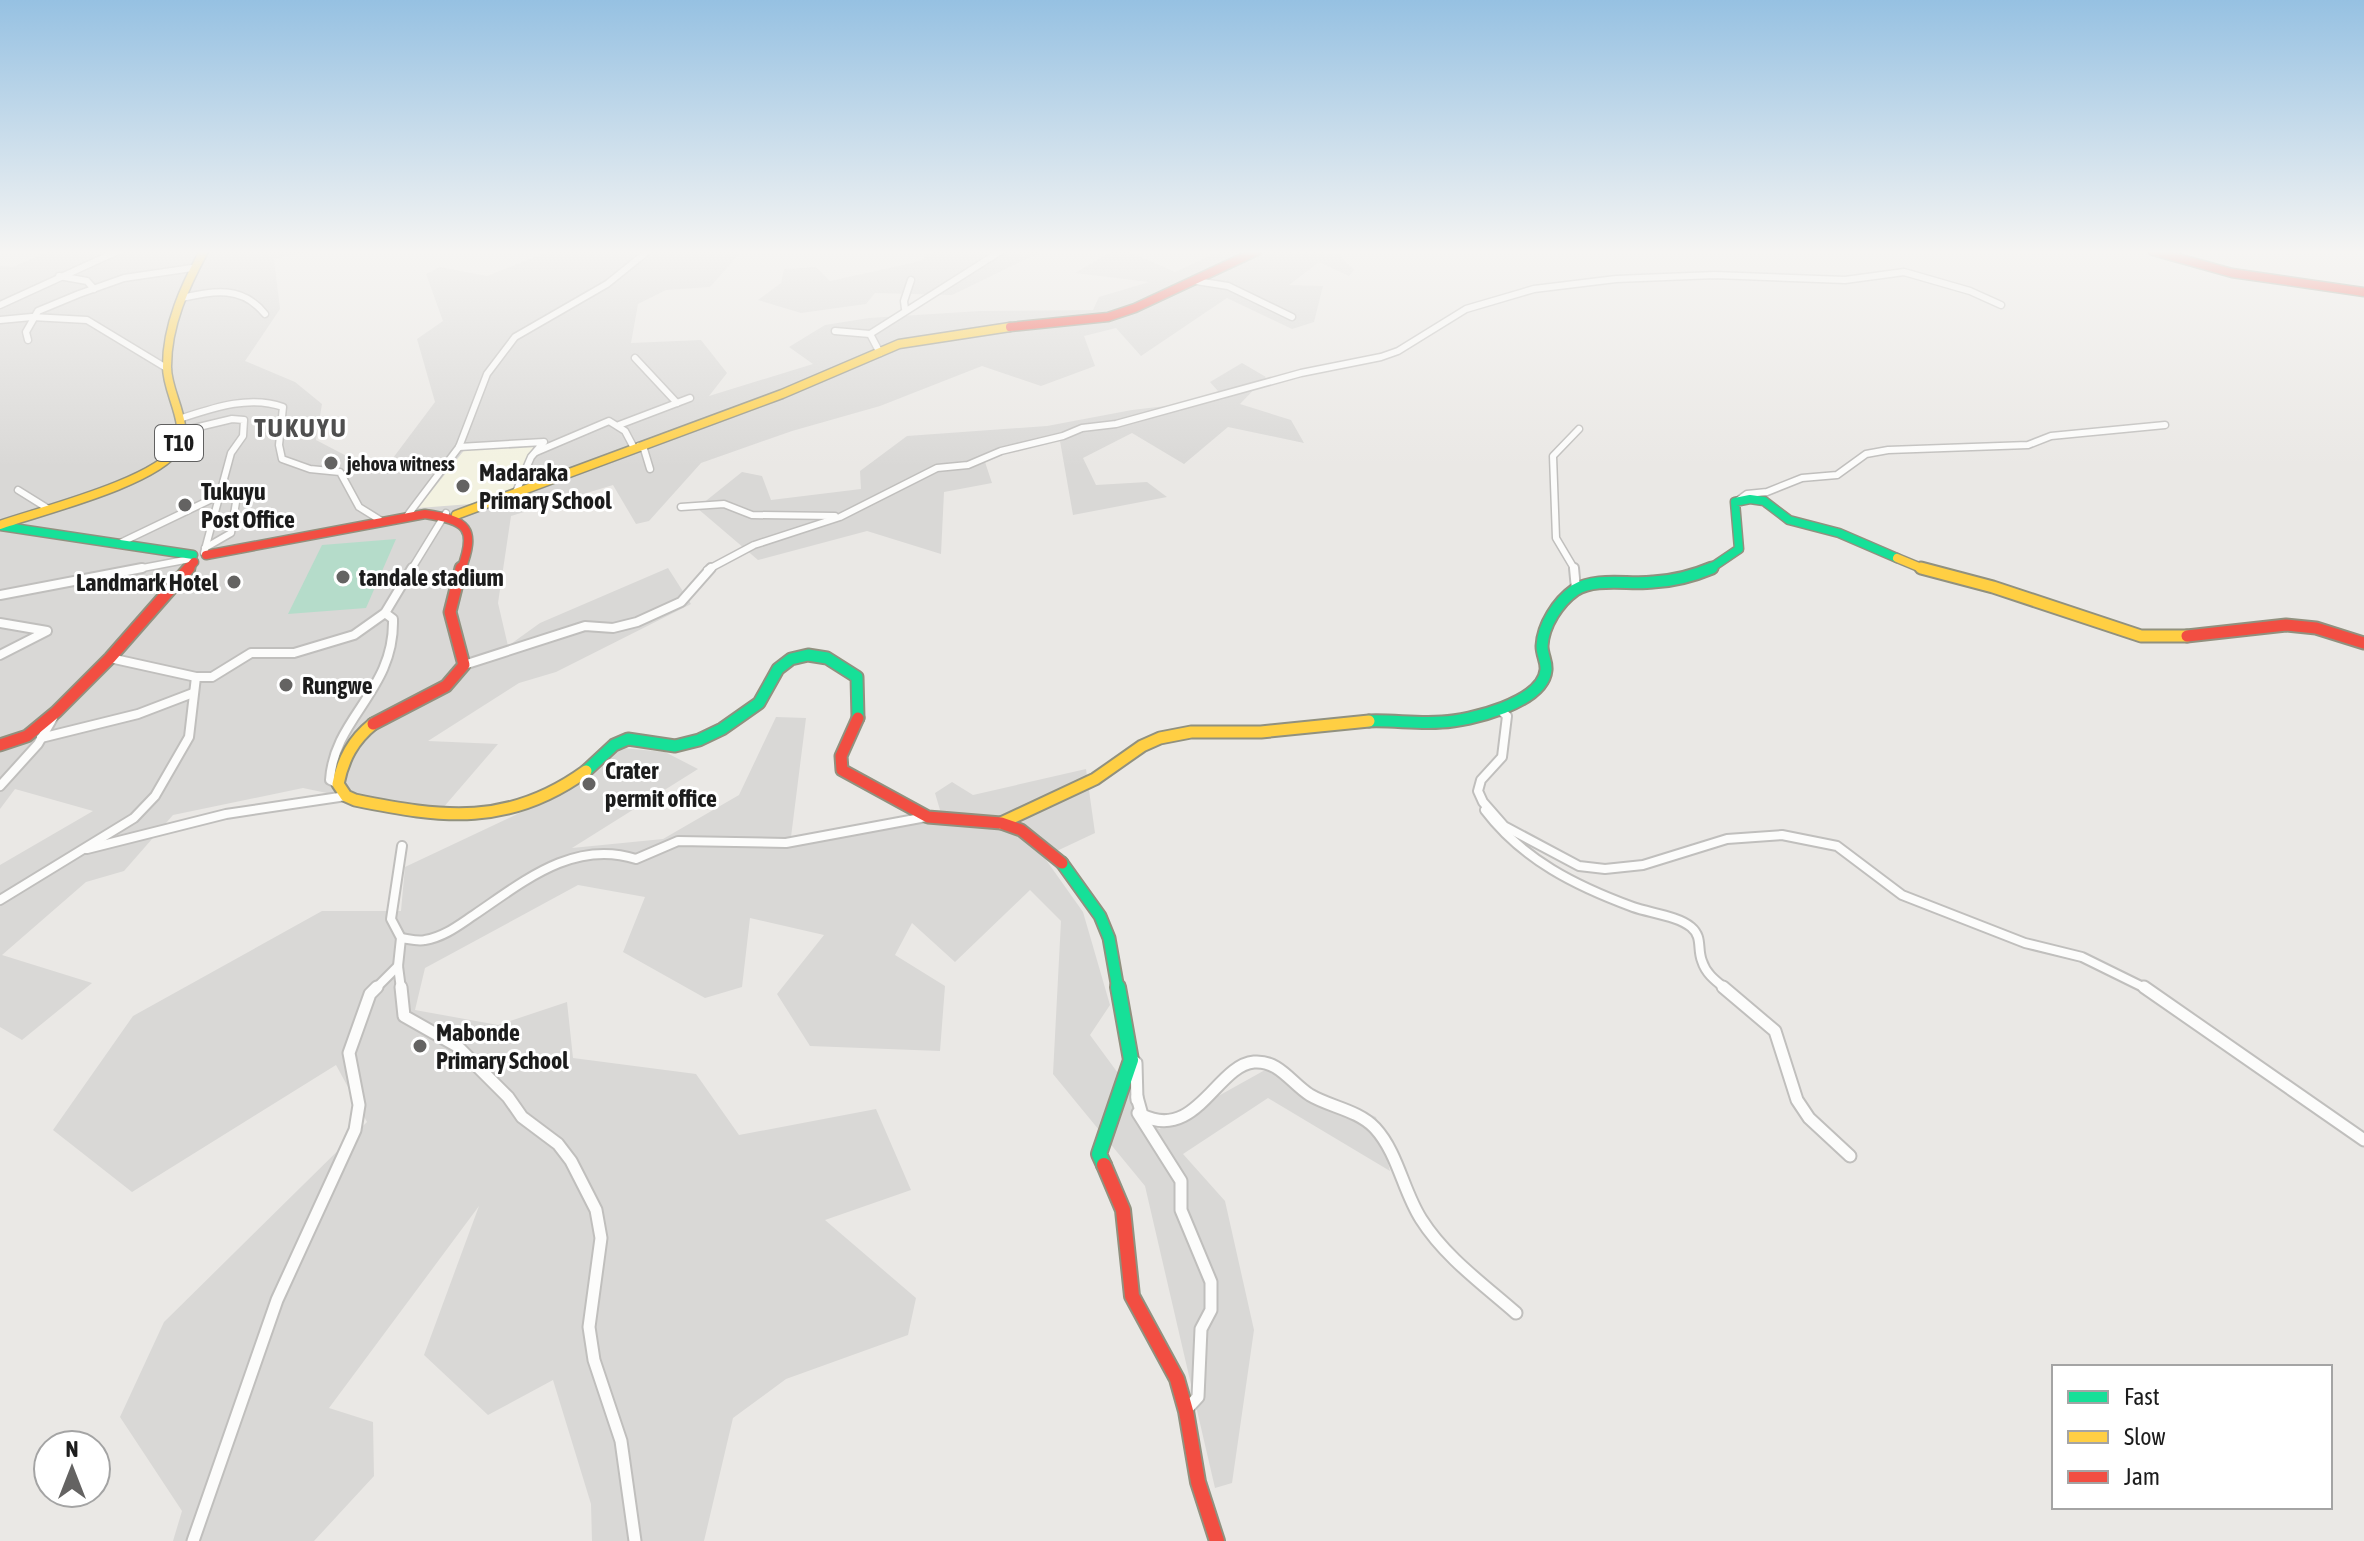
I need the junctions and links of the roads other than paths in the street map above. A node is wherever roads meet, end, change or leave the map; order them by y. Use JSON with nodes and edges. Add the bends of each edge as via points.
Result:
{"nodes":[{"id":1,"x":30,"y":323,"type":"edge"},
{"id":2,"x":92,"y":323,"type":"edge"},
{"id":3,"x":176,"y":323,"type":"edge"},
{"id":4,"x":539,"y":323,"type":"edge"},
{"id":5,"x":886,"y":323,"type":"edge"},
{"id":6,"x":1056,"y":323,"type":"edge"},
{"id":7,"x":1443,"y":323,"type":"edge"},
{"id":8,"x":835,"y":331,"type":"dead end"},
{"id":9,"x":870,"y":334,"type":"junction"},
{"id":10,"x":28,"y":340,"type":"dead end"},
{"id":11,"x":880,"y":353,"type":"junction"},
{"id":12,"x":635,"y":358,"type":"dead end"},
{"id":13,"x":168,"y":369,"type":"junction"},
{"id":14,"x":690,"y":398,"type":"dead end"},
{"id":15,"x":677,"y":403,"type":"junction"},
{"id":16,"x":179,"y":419,"type":"junction"},
{"id":17,"x":619,"y":425,"type":"junction"},
{"id":18,"x":2165,"y":425,"type":"dead end"},
{"id":19,"x":1579,"y":429,"type":"dead end"},
{"id":20,"x":182,"y":431,"type":"junction"},
{"id":21,"x":459,"y":447,"type":"junction"},
{"id":22,"x":637,"y":447,"type":"junction"},
{"id":23,"x":535,"y":452,"type":"junction"},
{"id":24,"x":650,"y":469,"type":"dead end"},
{"id":25,"x":18,"y":490,"type":"dead end"},
{"id":26,"x":516,"y":492,"type":"junction"},
{"id":27,"x":218,"y":496,"type":"junction"},
{"id":28,"x":1735,"y":502,"type":"junction"},
{"id":29,"x":681,"y":507,"type":"dead end"},
{"id":30,"x":47,"y":508,"type":"junction"},
{"id":31,"x":451,"y":514,"type":"junction"},
{"id":32,"x":407,"y":516,"type":"junction"},
{"id":33,"x":840,"y":517,"type":"junction"},
{"id":34,"x":380,"y":520,"type":"junction"},
{"id":35,"x":0,"y":525,"type":"edge"},
{"id":36,"x":118,"y":544,"type":"junction"},
{"id":37,"x":199,"y":555,"type":"junction"},
{"id":38,"x":1576,"y":589,"type":"junction"},
{"id":39,"x":0,"y":595,"type":"edge"},
{"id":40,"x":385,"y":613,"type":"junction"},
{"id":41,"x":0,"y":623,"type":"edge"},
{"id":42,"x":2364,"y":643,"type":"edge"},
{"id":43,"x":0,"y":655,"type":"edge"},
{"id":44,"x":110,"y":658,"type":"junction"},
{"id":45,"x":464,"y":665,"type":"junction"},
{"id":46,"x":196,"y":677,"type":"junction"},
{"id":47,"x":193,"y":693,"type":"junction"},
{"id":48,"x":1499,"y":709,"type":"junction"},
{"id":49,"x":56,"y":712,"type":"junction"},
{"id":50,"x":41,"y":738,"type":"junction"},
{"id":51,"x":0,"y":745,"type":"edge"},
{"id":52,"x":0,"y":783,"type":"edge"},
{"id":53,"x":338,"y":784,"type":"junction"},
{"id":54,"x":346,"y":796,"type":"junction"},
{"id":55,"x":1483,"y":802,"type":"junction"},
{"id":56,"x":928,"y":817,"type":"junction"},
{"id":57,"x":1001,"y":823,"type":"junction"},
{"id":58,"x":402,"y":846,"type":"dead end"},
{"id":59,"x":82,"y":850,"type":"junction"},
{"id":60,"x":0,"y":900,"type":"edge"},
{"id":61,"x":401,"y":938,"type":"junction"},
{"id":62,"x":398,"y":966,"type":"junction"},
{"id":63,"x":1131,"y":1060,"type":"junction"},
{"id":64,"x":1137,"y":1097,"type":"junction"},
{"id":65,"x":2364,"y":1140,"type":"edge"},
{"id":66,"x":1850,"y":1156,"type":"dead end"},
{"id":67,"x":1516,"y":1313,"type":"dead end"},
{"id":68,"x":1186,"y":1411,"type":"junction"},
{"id":69,"x":193,"y":1541,"type":"edge"},
{"id":70,"x":635,"y":1541,"type":"edge"},
{"id":71,"x":1217,"y":1541,"type":"edge"}],
"edges":[{"from":1,"to":10,"type":"street"},
{"from":2,"to":13,"type":"street"},
{"from":3,"to":13,"type":"main road","number":"T10"},
{"from":4,"to":21,"type":"street","via":[[515,337],[487,374]]},
{"from":5,"to":9,"type":"street"},
{"from":6,"to":11,"type":"main road","via":[[932,337]]},
{"from":7,"to":33,"type":"street","via":[[1381,357],[1082,428],[968,465],[937,468]]},
{"from":8,"to":9,"type":"street"},
{"from":9,"to":11,"type":"street"},
{"from":11,"to":22,"type":"main road"},
{"from":12,"to":15,"type":"street"},
{"from":13,"to":16,"type":"main road","number":"T10"},
{"from":14,"to":15,"type":"street"},
{"from":15,"to":17,"type":"street"},
{"from":16,"to":20,"type":"main road","number":"T10"},
{"from":16,"to":34,"type":"street","via":[[262,401],[283,407],[278,451],[282,459],[340,472],[359,507]]},
{"from":17,"to":22,"type":"street"},
{"from":17,"to":23,"type":"street","via":[[605,421]]},
{"from":18,"to":28,"type":"street","via":[[2051,436],[2028,445],[1888,450],[1866,454],[1837,475],[1802,478]]},
{"from":19,"to":38,"type":"street","via":[[1553,452],[1551,464],[1556,475],[1558,544],[1575,565]]},
{"from":20,"to":27,"type":"street","via":[[244,420],[243,436],[231,453]]},
{"from":20,"to":30,"type":"main road","number":"T10","via":[[175,451],[149,471]]},
{"from":21,"to":23,"type":"street","via":[[544,442]]},
{"from":21,"to":32,"type":"street"},
{"from":22,"to":24,"type":"street","via":[[644,449]]},
{"from":22,"to":26,"type":"main road"},
{"from":23,"to":26,"type":"street"},
{"from":25,"to":30,"type":"street"},
{"from":26,"to":31,"type":"main road"},
{"from":27,"to":36,"type":"street"},
{"from":27,"to":37,"type":"street"},
{"from":27,"to":37,"type":"street","via":[[237,496],[234,527]]},
{"from":28,"to":38,"type":"main road","via":[[1739,549],[1733,558],[1682,579]]},
{"from":28,"to":42,"type":"main road","via":[[1764,501],[1789,520],[1839,533],[1917,567],[2141,636],[2197,636],[2286,625]]},
{"from":29,"to":33,"type":"street","via":[[724,504],[752,515]]},
{"from":30,"to":35,"type":"main road","number":"T10"},
{"from":31,"to":32,"type":"main road"},
{"from":31,"to":40,"type":"street"},
{"from":31,"to":45,"type":"main road","via":[[465,520],[471,530],[450,611],[467,655]]},
{"from":32,"to":34,"type":"main road"},
{"from":33,"to":45,"type":"street","via":[[754,545],[707,570],[681,602],[637,622],[613,628],[585,626]]},
{"from":34,"to":37,"type":"main road"},
{"from":35,"to":36,"type":"main road"},
{"from":36,"to":37,"type":"main road"},
{"from":37,"to":39,"type":"street"},
{"from":37,"to":44,"type":"main road"},
{"from":38,"to":48,"type":"main road","via":[[1544,632],[1546,673],[1538,687]]},
{"from":40,"to":46,"type":"street","via":[[354,635],[325,645],[294,653],[251,653],[212,677]]},
{"from":40,"to":53,"type":"street","via":[[393,619],[394,633],[385,671],[338,744],[329,769],[330,780]]},
{"from":41,"to":43,"type":"street","via":[[47,631]]},
{"from":44,"to":46,"type":"street"},
{"from":44,"to":49,"type":"main road"},
{"from":45,"to":53,"type":"main road","via":[[449,685],[390,713],[352,742]]},
{"from":46,"to":47,"type":"street"},
{"from":47,"to":50,"type":"street","via":[[137,716]]},
{"from":47,"to":59,"type":"street","via":[[189,737],[155,796],[134,818]]},
{"from":48,"to":55,"type":"street","via":[[1507,716],[1505,745],[1502,757],[1481,780]]},
{"from":48,"to":57,"type":"main road","via":[[1452,721],[1341,722],[1160,738],[1095,779]]},
{"from":49,"to":50,"type":"street"},
{"from":49,"to":51,"type":"main road","via":[[27,736]]},
{"from":50,"to":52,"type":"street"},
{"from":53,"to":54,"type":"main road"},
{"from":54,"to":56,"type":"main road","via":[[430,817],[505,813],[538,802],[580,776],[619,742],[695,742],[766,698],[781,665],[808,656],[845,664],[857,677],[858,718],[841,752],[842,770]]},
{"from":54,"to":59,"type":"street","via":[[226,814]]},
{"from":55,"to":65,"type":"street","via":[[1504,826],[1579,866],[1643,865],[1727,839],[1782,835],[1837,846],[1902,895],[2025,943],[2082,957],[2142,986]]},
{"from":55,"to":66,"type":"street","via":[[1496,828],[1552,869],[1602,896],[1689,925],[1699,936],[1701,960],[1709,975],[1775,1031],[1797,1100]]},
{"from":56,"to":57,"type":"main road"},
{"from":56,"to":61,"type":"street","via":[[786,843],[678,841],[636,859],[599,854],[567,859],[543,868],[444,935],[423,941]]},
{"from":57,"to":63,"type":"main road","via":[[1034,838],[1065,866],[1100,916],[1109,938]]},
{"from":58,"to":61,"type":"street","via":[[391,919]]},
{"from":59,"to":60,"type":"street"},
{"from":61,"to":62,"type":"street"},
{"from":62,"to":69,"type":"street","via":[[363,1008],[349,1053],[359,1105],[355,1130],[277,1300]]},
{"from":62,"to":70,"type":"street","via":[[404,1016],[457,1046],[522,1117],[558,1144],[596,1210],[601,1238],[589,1327],[594,1360],[621,1441]]},
{"from":63,"to":64,"type":"street","via":[[1136,1063]]},
{"from":63,"to":68,"type":"main road","via":[[1099,1154],[1123,1210],[1132,1296],[1170,1365]]},
{"from":64,"to":67,"type":"street","via":[[1142,1115],[1158,1122],[1172,1120],[1216,1091],[1237,1068],[1250,1062],[1282,1067],[1310,1094],[1372,1124],[1388,1146],[1421,1219]]},
{"from":64,"to":68,"type":"street","via":[[1137,1113],[1181,1181],[1181,1210],[1211,1282],[1211,1310],[1201,1329],[1198,1397]]},
{"from":68,"to":71,"type":"main road","via":[[1198,1482]]}]}
